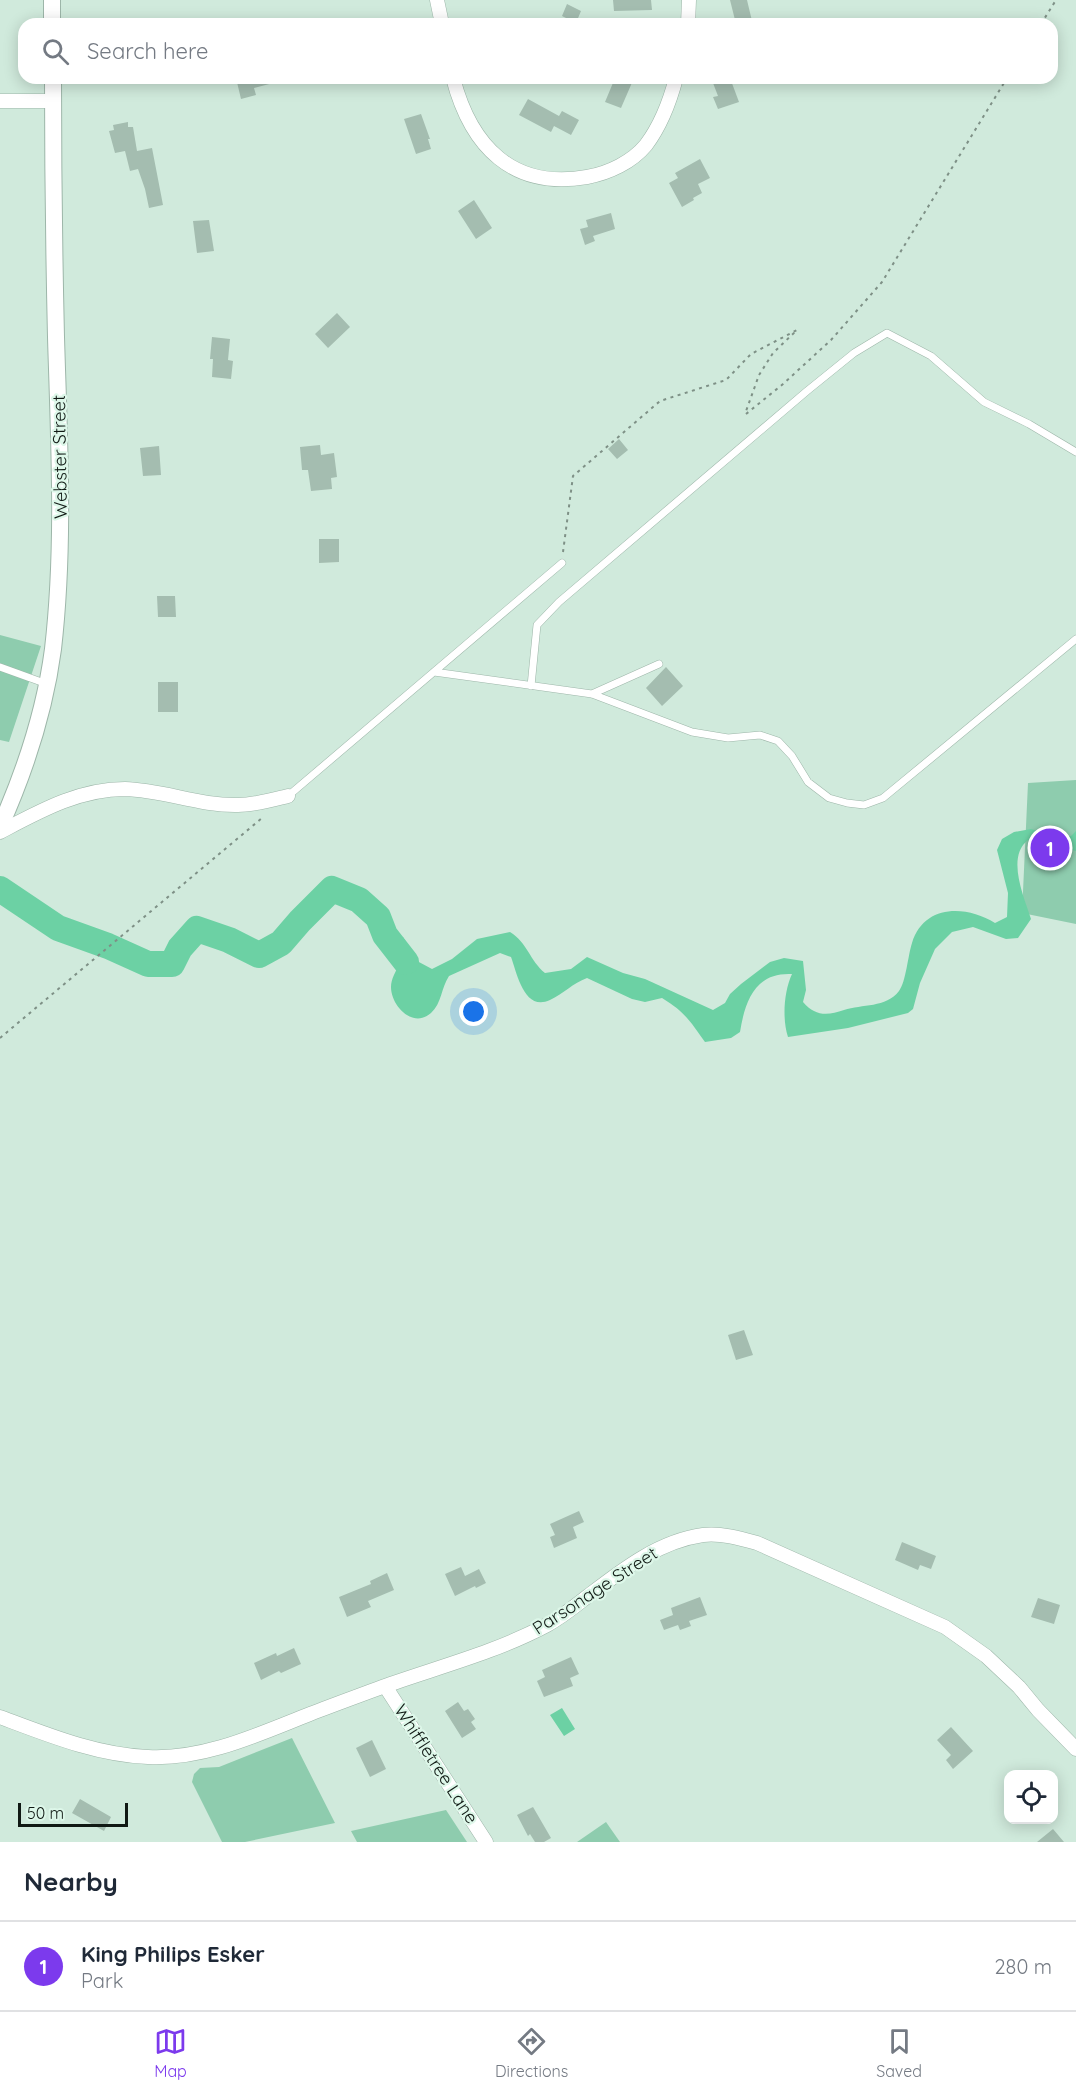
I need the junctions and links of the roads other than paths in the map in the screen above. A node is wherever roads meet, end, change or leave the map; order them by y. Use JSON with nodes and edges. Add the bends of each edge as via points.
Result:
{"nodes":[{"id":1,"x":52,"y":0,"type":"edge"},
{"id":2,"x":437,"y":0,"type":"edge"},
{"id":3,"x":689,"y":0,"type":"edge"},
{"id":4,"x":52,"y":18,"type":"edge"},
{"id":5,"x":441,"y":18,"type":"edge"},
{"id":6,"x":688,"y":18,"type":"edge"},
{"id":7,"x":53,"y":84,"type":"edge"},
{"id":8,"x":455,"y":84,"type":"edge"},
{"id":9,"x":674,"y":84,"type":"edge"},
{"id":10,"x":0,"y":101,"type":"edge"},
{"id":11,"x":53,"y":101,"type":"junction"},
{"id":12,"x":1076,"y":452,"type":"edge"},
{"id":13,"x":562,"y":562,"type":"road end"},
{"id":14,"x":1076,"y":639,"type":"edge"},
{"id":15,"x":658,"y":664,"type":"dead end"},
{"id":16,"x":0,"y":667,"type":"edge"},
{"id":17,"x":434,"y":672,"type":"junction"},
{"id":18,"x":47,"y":684,"type":"junction"},
{"id":19,"x":531,"y":686,"type":"junction"},
{"id":20,"x":592,"y":694,"type":"junction"},
{"id":21,"x":288,"y":796,"type":"joint"},
{"id":22,"x":0,"y":829,"type":"edge"},
{"id":23,"x":385,"y":1686,"type":"junction"},
{"id":24,"x":0,"y":1718,"type":"edge"},
{"id":25,"x":1076,"y":1749,"type":"edge"},
{"id":26,"x":486,"y":1842,"type":"edge"}],
"edges":[{"from":1,"to":4,"type":"street"},
{"from":2,"to":5,"type":"street"},
{"from":3,"to":6,"type":"street"},
{"from":7,"to":11,"type":"street","name":"Webster Street"},
{"from":8,"to":9,"type":"street","via":[[469,122],[502,161],[543,179],[566,181],[596,176],[629,161],[646,145],[660,122]]},
{"from":10,"to":11,"type":"street"},
{"from":11,"to":18,"type":"street","name":"Webster Street","via":[[62,494],[60,565]]},
{"from":12,"to":19,"type":"lane","via":[[984,402],[931,356],[887,333],[854,353],[559,602],[537,625]]},
{"from":13,"to":17,"type":"lane"},
{"from":14,"to":20,"type":"lane","via":[[883,798],[864,805],[838,801],[822,793],[808,782],[778,741],[760,735],[728,738],[692,732]]},
{"from":15,"to":20,"type":"lane"},
{"from":16,"to":18,"type":"lane"},
{"from":17,"to":19,"type":"lane"},
{"from":17,"to":21,"type":"lane"},
{"from":18,"to":22,"type":"street","name":"Webster Street","via":[[20,782]]},
{"from":19,"to":20,"type":"lane"},
{"from":21,"to":22,"type":"street","via":[[237,806],[158,792],[93,792],[59,801]]},
{"from":23,"to":24,"type":"street","name":"Parsonage Street","via":[[231,1744],[166,1757],[121,1755],[89,1748]]},
{"from":23,"to":25,"type":"street","name":"Parsonage Street","via":[[523,1638],[659,1549],[704,1535],[725,1536],[757,1543],[945,1627],[1011,1679]]},
{"from":23,"to":26,"type":"street","name":"Whiffletree Lane"}]}
